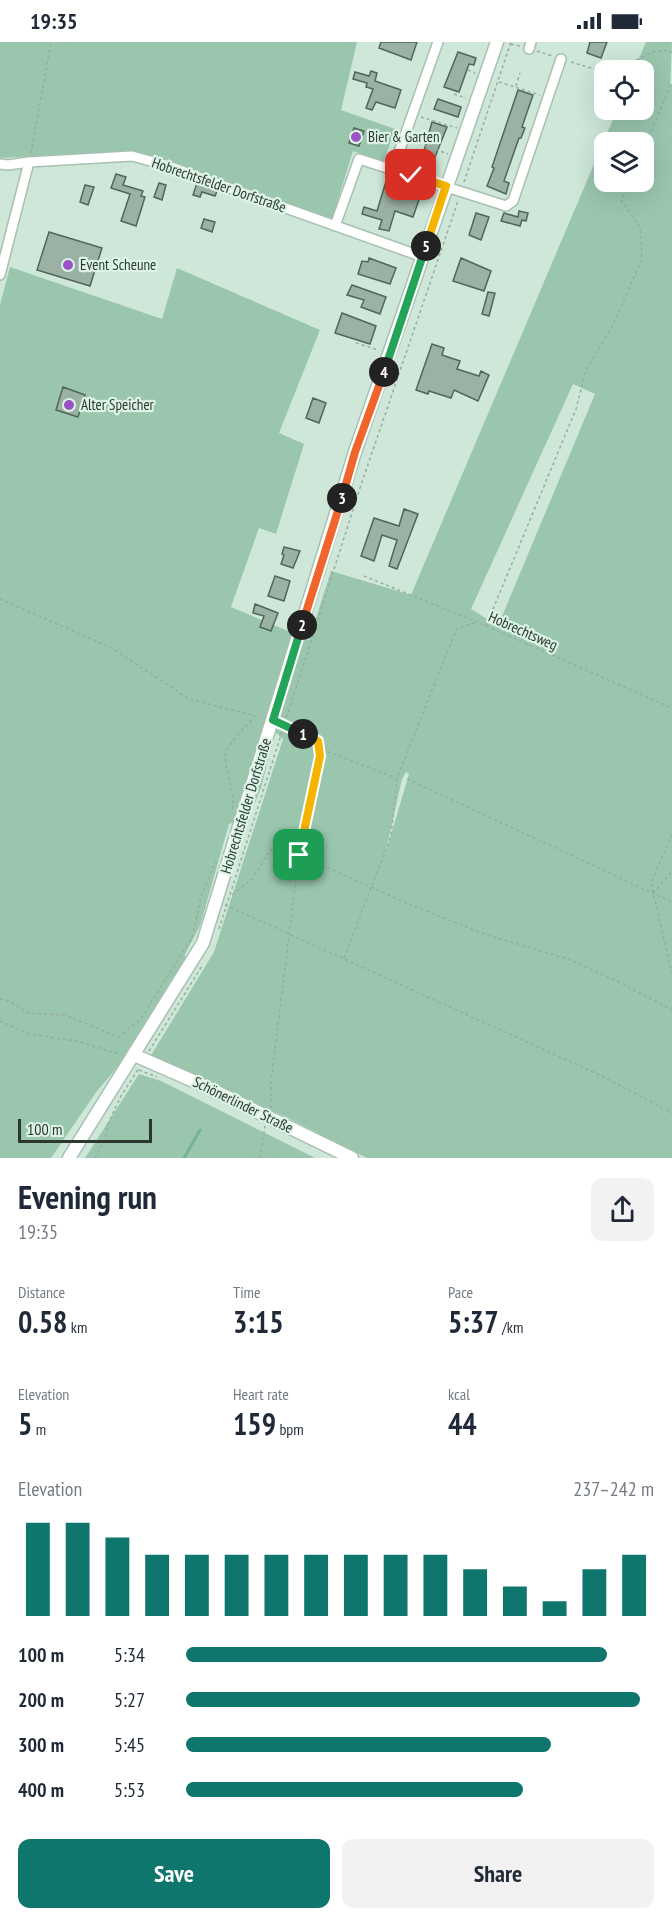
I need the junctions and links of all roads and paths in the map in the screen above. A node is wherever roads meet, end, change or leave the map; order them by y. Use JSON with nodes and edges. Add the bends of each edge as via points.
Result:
{"nodes":[{"id":1,"x":51,"y":42,"type":"edge"},
{"id":2,"x":438,"y":42,"type":"edge"},
{"id":3,"x":496,"y":42,"type":"edge"},
{"id":4,"x":511,"y":42,"type":"edge"},
{"id":5,"x":672,"y":52,"type":"edge"},
{"id":6,"x":561,"y":59,"type":"dead end"},
{"id":7,"x":637,"y":60,"type":"edge"},
{"id":8,"x":520,"y":73,"type":"dead end"},
{"id":9,"x":498,"y":81,"type":"junction"},
{"id":10,"x":672,"y":82,"type":"edge"},
{"id":11,"x":516,"y":87,"type":"junction"},
{"id":12,"x":453,"y":94,"type":"dead end"},
{"id":13,"x":547,"y":97,"type":"junction"},
{"id":14,"x":476,"y":101,"type":"junction"},
{"id":15,"x":412,"y":113,"type":"junction"},
{"id":16,"x":465,"y":131,"type":"junction"},
{"id":17,"x":651,"y":132,"type":"edge"},
{"id":18,"x":404,"y":138,"type":"junction"},
{"id":19,"x":456,"y":157,"type":"junction"},
{"id":20,"x":29,"y":162,"type":"junction"},
{"id":21,"x":0,"y":164,"type":"edge"},
{"id":22,"x":393,"y":169,"type":"junction"},
{"id":23,"x":446,"y":186,"type":"junction"},
{"id":24,"x":461,"y":191,"type":"junction"},
{"id":25,"x":625,"y":192,"type":"edge"},
{"id":26,"x":335,"y":226,"type":"junction"},
{"id":27,"x":423,"y":257,"type":"junction"},
{"id":28,"x":0,"y":275,"type":"edge"},
{"id":29,"x":356,"y":343,"type":"dead end"},
{"id":30,"x":390,"y":354,"type":"junction"},
{"id":31,"x":364,"y":576,"type":"dead end"},
{"id":32,"x":0,"y":599,"type":"edge"},
{"id":33,"x":477,"y":622,"type":"junction"},
{"id":34,"x":486,"y":626,"type":"junction"},
{"id":35,"x":672,"y":708,"type":"edge"},
{"id":36,"x":273,"y":720,"type":"junction"},
{"id":37,"x":285,"y":726,"type":"junction"},
{"id":38,"x":318,"y":741,"type":"junction"},
{"id":39,"x":397,"y":778,"type":"junction"},
{"id":40,"x":407,"y":779,"type":"dead end"},
{"id":41,"x":231,"y":816,"type":"dead end"},
{"id":42,"x":672,"y":834,"type":"edge"},
{"id":43,"x":299,"y":855,"type":"junction"},
{"id":44,"x":218,"y":856,"type":"dead end"},
{"id":45,"x":672,"y":872,"type":"edge"},
{"id":46,"x":372,"y":888,"type":"junction"},
{"id":47,"x":652,"y":893,"type":"junction"},
{"id":48,"x":231,"y":895,"type":"junction"},
{"id":49,"x":672,"y":902,"type":"edge"},
{"id":50,"x":288,"y":932,"type":"junction"},
{"id":51,"x":344,"y":958,"type":"junction"},
{"id":52,"x":672,"y":974,"type":"edge"},
{"id":53,"x":0,"y":999,"type":"edge"},
{"id":54,"x":672,"y":1010,"type":"edge"},
{"id":55,"x":0,"y":1021,"type":"edge"},
{"id":56,"x":134,"y":1055,"type":"junction"},
{"id":57,"x":138,"y":1070,"type":"dead end"},
{"id":58,"x":672,"y":1113,"type":"edge"},
{"id":59,"x":268,"y":1117,"type":"junction"},
{"id":60,"x":69,"y":1158,"type":"edge"},
{"id":61,"x":95,"y":1158,"type":"edge"},
{"id":62,"x":260,"y":1158,"type":"edge"},
{"id":63,"x":352,"y":1158,"type":"edge"}],
"edges":[{"from":1,"to":20,"type":"path"},
{"from":2,"to":15,"type":"street"},
{"from":3,"to":14,"type":"street","name":"Hobrechtsfelder Dorfstraße"},
{"from":4,"to":9,"type":"path"},
{"from":5,"to":7,"type":"path","via":[[648,53]]},
{"from":6,"to":13,"type":"street"},
{"from":8,"to":11,"type":"path"},
{"from":9,"to":11,"type":"path"},
{"from":9,"to":24,"type":"path"},
{"from":10,"to":17,"type":"path"},
{"from":11,"to":13,"type":"path"},
{"from":12,"to":14,"type":"path"},
{"from":13,"to":24,"type":"street","via":[[513,201],[506,206]]},
{"from":14,"to":16,"type":"street","name":"Hobrechtsfelder Dorfstraße"},
{"from":15,"to":16,"type":"path"},
{"from":15,"to":18,"type":"street"},
{"from":16,"to":19,"type":"street","name":"Hobrechtsfelder Dorfstraße"},
{"from":18,"to":19,"type":"path"},
{"from":18,"to":22,"type":"street"},
{"from":19,"to":23,"type":"street","name":"Hobrechtsfelder Dorfstraße"},
{"from":20,"to":21,"type":"street","name":"Hobrechtsfelder Dorfstraße"},
{"from":20,"to":26,"type":"street","name":"Hobrechtsfelder Dorfstraße","via":[[132,156]]},
{"from":20,"to":28,"type":"street"},
{"from":22,"to":23,"type":"street"},
{"from":22,"to":26,"type":"street","via":[[358,159]]},
{"from":23,"to":24,"type":"street"},
{"from":23,"to":27,"type":"street","name":"Hobrechtsfelder Dorfstraße"},
{"from":24,"to":37,"type":"path","via":[[360,488]]},
{"from":25,"to":34,"type":"path","via":[[621,200],[640,227],[642,259],[612,327],[586,370],[576,409]]},
{"from":26,"to":27,"type":"street","name":"Hobrechtsfelder Dorfstraße"},
{"from":27,"to":30,"type":"street","name":"Hobrechtsfelder Dorfstraße"},
{"from":29,"to":30,"type":"path"},
{"from":30,"to":36,"type":"street","name":"Hobrechtsfelder Dorfstraße","via":[[355,452]]},
{"from":31,"to":33,"type":"path","name":"Hobrechtsweg"},
{"from":32,"to":41,"type":"path","via":[[112,648],[189,699],[255,716],[227,750],[224,761],[235,799]]},
{"from":33,"to":34,"type":"path","name":"Hobrechtsweg"},
{"from":33,"to":39,"type":"path","via":[[457,628]]},
{"from":34,"to":35,"type":"path","name":"Hobrechtsweg"},
{"from":36,"to":37,"type":"path"},
{"from":36,"to":56,"type":"street","name":"Hobrechtsfelder Dorfstraße","via":[[203,943]]},
{"from":37,"to":38,"type":"path"},
{"from":37,"to":48,"type":"path"},
{"from":38,"to":39,"type":"path","via":[[326,751]]},
{"from":38,"to":43,"type":"path","via":[[320,756]]},
{"from":39,"to":46,"type":"path","via":[[391,836]]},
{"from":40,"to":47,"type":"path"},
{"from":42,"to":47,"type":"path","via":[[651,883]]},
{"from":43,"to":46,"type":"path"},
{"from":43,"to":48,"type":"path","via":[[270,850],[252,879]]},
{"from":43,"to":50,"type":"path"},
{"from":44,"to":53,"type":"path","via":[[201,896],[192,938],[140,1020],[118,1037],[65,1015],[28,1013]]},
{"from":45,"to":47,"type":"path"},
{"from":46,"to":51,"type":"path"},
{"from":46,"to":54,"type":"path","via":[[487,935],[568,959]]},
{"from":47,"to":49,"type":"path"},
{"from":47,"to":52,"type":"path"},
{"from":48,"to":50,"type":"path","via":[[228,906]]},
{"from":50,"to":51,"type":"path"},
{"from":50,"to":59,"type":"path","via":[[270,1081],[273,1104]]},
{"from":51,"to":58,"type":"path","via":[[602,1076]]},
{"from":55,"to":56,"type":"path","via":[[29,1034]]},
{"from":56,"to":59,"type":"street","name":"Schönerlinder Straße"},
{"from":56,"to":60,"type":"street","name":"Hobrechtsfelder Dorfstraße"},
{"from":57,"to":61,"type":"path","via":[[121,1096]]},
{"from":59,"to":62,"type":"path"},
{"from":59,"to":63,"type":"street","name":"Schönerlinder Straße"}]}
